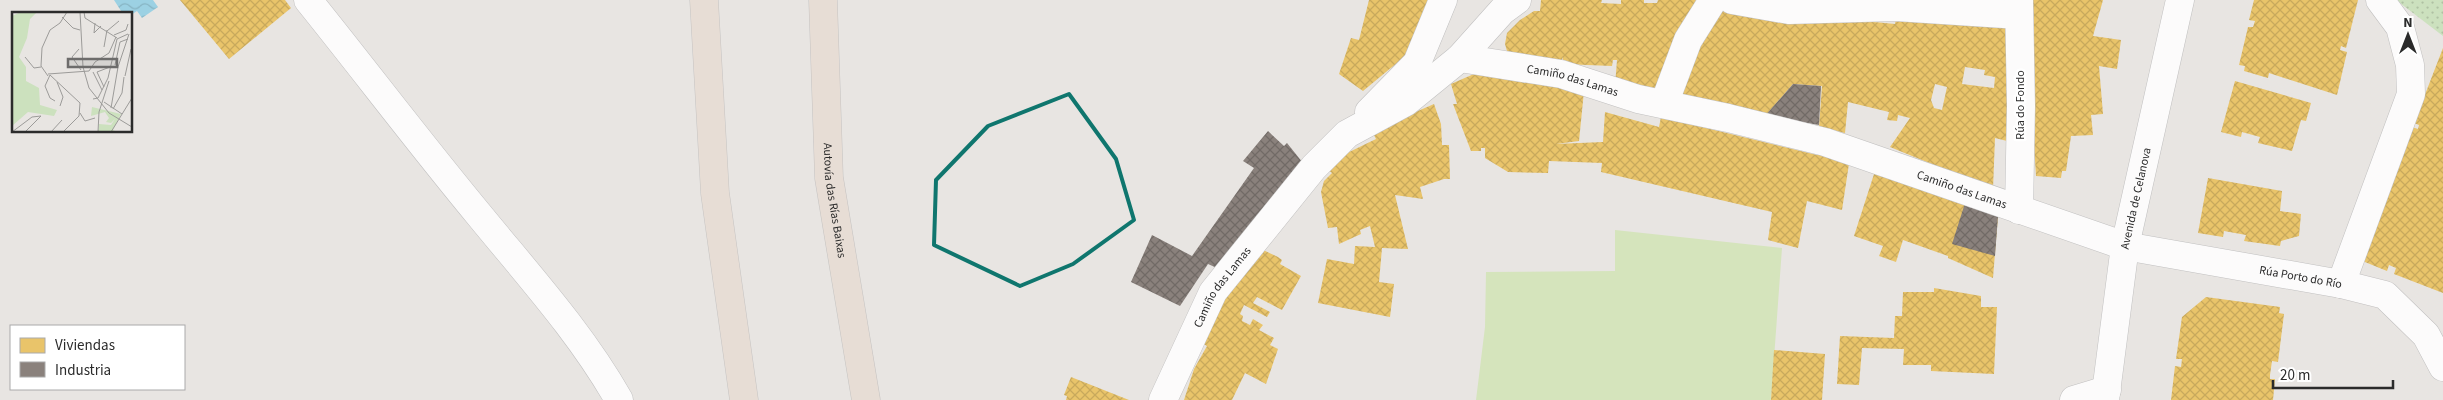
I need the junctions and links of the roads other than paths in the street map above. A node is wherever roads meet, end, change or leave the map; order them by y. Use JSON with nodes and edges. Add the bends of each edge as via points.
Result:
{"nodes":[{"id":1,"x":308,"y":0,"type":"edge"},
{"id":2,"x":704,"y":0,"type":"edge"},
{"id":3,"x":823,"y":0,"type":"edge"},
{"id":4,"x":1443,"y":0,"type":"edge"},
{"id":5,"x":1517,"y":0,"type":"edge"},
{"id":6,"x":1713,"y":0,"type":"edge"},
{"id":7,"x":1732,"y":0,"type":"edge"},
{"id":8,"x":2180,"y":0,"type":"edge"},
{"id":9,"x":2380,"y":0,"type":"edge"},
{"id":10,"x":2019,"y":7,"type":"edge"},
{"id":11,"x":1460,"y":58,"type":"junction"},
{"id":12,"x":1664,"y":104,"type":"junction"},
{"id":13,"x":1346,"y":134,"type":"junction"},
{"id":14,"x":2019,"y":210,"type":"junction"},
{"id":15,"x":2125,"y":246,"type":"junction"},
{"id":16,"x":2341,"y":284,"type":"junction"},
{"id":17,"x":2443,"y":366,"type":"edge"},
{"id":18,"x":2106,"y":395,"type":"edge"},
{"id":19,"x":619,"y":400,"type":"edge"},
{"id":20,"x":744,"y":400,"type":"edge"},
{"id":21,"x":866,"y":400,"type":"edge"},
{"id":22,"x":1164,"y":400,"type":"edge"},
{"id":23,"x":2074,"y":400,"type":"edge"}],
"edges":[{"from":1,"to":19,"type":"street","via":[[544,292],[600,366]]},
{"from":2,"to":20,"type":"highway","via":[[715,192]]},
{"from":3,"to":21,"type":"highway","name":"Autovía das Rías Baixas","via":[[829,178]]},
{"from":4,"to":13,"type":"street","via":[[1418,63]]},
{"from":5,"to":11,"type":"street","via":[[1502,11]]},
{"from":6,"to":12,"type":"street","via":[[1688,40]]},
{"from":7,"to":10,"type":"street","via":[[1789,10]]},
{"from":8,"to":15,"type":"street","name":"Avenida de Celanova"},
{"from":9,"to":16,"type":"street","via":[[2400,26],[2410,65],[2411,94]]},
{"from":10,"to":14,"type":"street","name":"Rúa do Fondo"},
{"from":11,"to":12,"type":"street","name":"Camiño das Lamas","via":[[1561,74]]},
{"from":11,"to":13,"type":"street","name":"Camiño das Lamas","via":[[1406,102]]},
{"from":12,"to":14,"type":"street","name":"Camiño das Lamas","via":[[1825,142]]},
{"from":13,"to":22,"type":"street","name":"Camiño das Lamas","via":[[1314,167],[1213,292]]},
{"from":14,"to":15,"type":"street","name":"Camiño das Lamas"},
{"from":15,"to":16,"type":"street","name":"Rúa Porto do Río"},
{"from":15,"to":18,"type":"street","name":"Avenida de Celanova"},
{"from":16,"to":17,"type":"street","name":"Rúa Porto do Río","via":[[2385,295],[2426,335]]},
{"from":18,"to":23,"type":"street"}]}
